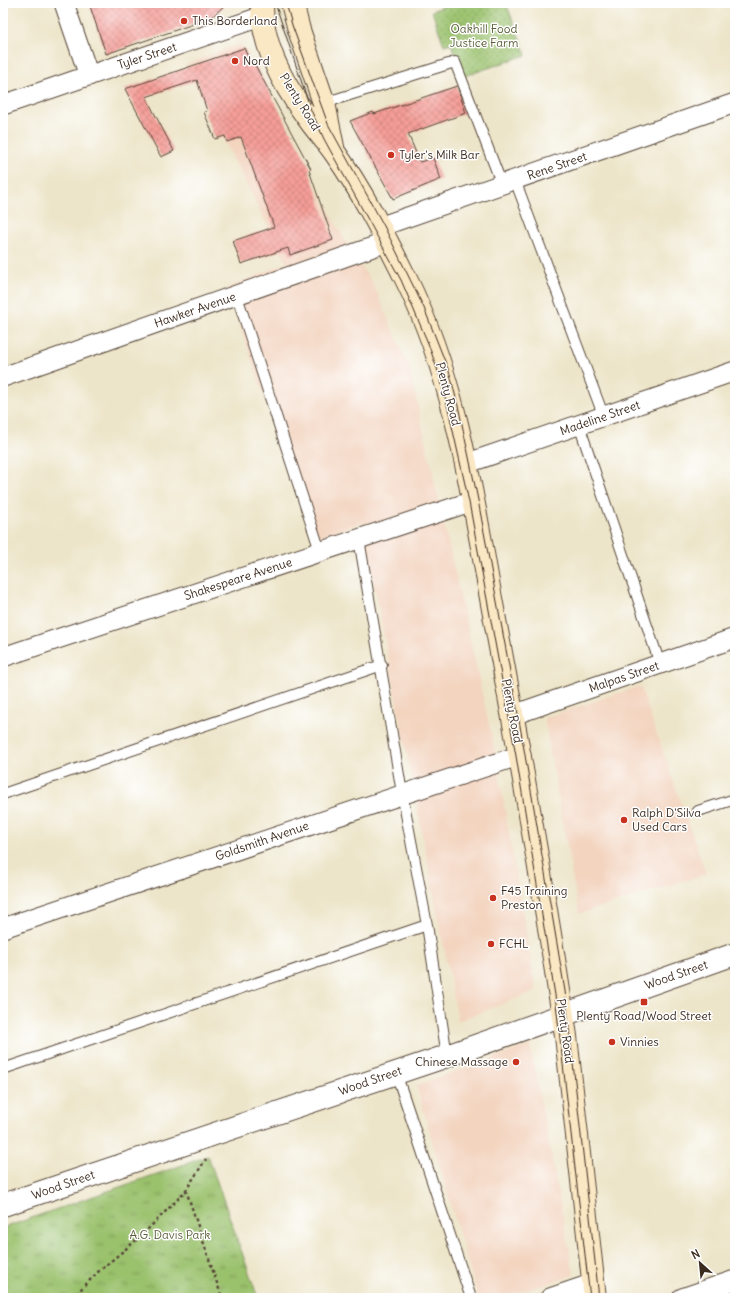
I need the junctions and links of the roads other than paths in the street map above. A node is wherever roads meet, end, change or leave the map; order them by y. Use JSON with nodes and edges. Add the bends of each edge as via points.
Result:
{"nodes":[{"id":1,"x":64,"y":3,"type":"edge"},
{"id":2,"x":291,"y":3,"type":"edge"},
{"id":3,"x":263,"y":10,"type":"edge"},
{"id":4,"x":89,"y":76,"type":"junction"},
{"id":5,"x":324,"y":103,"type":"junction"},
{"id":6,"x":735,"y":103,"type":"edge"},
{"id":7,"x":3,"y":105,"type":"edge"},
{"id":8,"x":334,"y":152,"type":"junction"},
{"id":9,"x":508,"y":183,"type":"junction"},
{"id":10,"x":383,"y":235,"type":"junction"},
{"id":11,"x":237,"y":296,"type":"junction"},
{"id":12,"x":735,"y":371,"type":"edge"},
{"id":13,"x":3,"y":377,"type":"edge"},
{"id":14,"x":604,"y":417,"type":"junction"},
{"id":15,"x":579,"y":425,"type":"junction"},
{"id":16,"x":465,"y":464,"type":"junction"},
{"id":17,"x":473,"y":501,"type":"junction"},
{"id":18,"x":359,"y":539,"type":"junction"},
{"id":19,"x":320,"y":552,"type":"junction"},
{"id":20,"x":735,"y":638,"type":"edge"},
{"id":21,"x":3,"y":657,"type":"edge"},
{"id":22,"x":660,"y":664,"type":"junction"},
{"id":23,"x":382,"y":665,"type":"junction"},
{"id":24,"x":513,"y":715,"type":"junction"},
{"id":25,"x":521,"y":755,"type":"junction"},
{"id":26,"x":402,"y":793,"type":"junction"},
{"id":27,"x":3,"y":794,"type":"edge"},
{"id":28,"x":735,"y":798,"type":"edge"},
{"id":29,"x":698,"y":811,"type":"dead end"},
{"id":30,"x":427,"y":925,"type":"junction"},
{"id":31,"x":3,"y":928,"type":"edge"},
{"id":32,"x":735,"y":954,"type":"edge"},
{"id":33,"x":563,"y":1014,"type":"junction"},
{"id":34,"x":447,"y":1056,"type":"junction"},
{"id":35,"x":3,"y":1069,"type":"edge"},
{"id":36,"x":396,"y":1073,"type":"junction"},
{"id":37,"x":3,"y":1205,"type":"edge"},
{"id":38,"x":735,"y":1280,"type":"edge"},
{"id":39,"x":594,"y":1290,"type":"edge"},
{"id":40,"x":471,"y":1298,"type":"edge"},
{"id":41,"x":550,"y":1298,"type":"edge"},
{"id":42,"x":682,"y":1298,"type":"edge"}],
"edges":[{"from":1,"to":4,"type":"street"},
{"from":2,"to":3,"type":"main road","name":"Tyler Street"},
{"from":2,"to":5,"type":"main road","name":"Plenty Road"},
{"from":3,"to":4,"type":"street","name":"Tyler Street"},
{"from":3,"to":8,"type":"main road","name":"Plenty Road","via":[[265,30],[278,67],[306,116]]},
{"from":4,"to":7,"type":"street","name":"Tyler Street"},
{"from":5,"to":8,"type":"main road","name":"Plenty Road"},
{"from":5,"to":9,"type":"lane","via":[[455,62]]},
{"from":6,"to":9,"type":"street","name":"Rene Street"},
{"from":8,"to":10,"type":"main road","name":"Plenty Road"},
{"from":9,"to":10,"type":"street","name":"Rene Street"},
{"from":9,"to":14,"type":"lane"},
{"from":10,"to":11,"type":"street","name":"Hawker Avenue"},
{"from":10,"to":16,"type":"main road","name":"Plenty Road","via":[[420,309],[435,348],[445,376]]},
{"from":11,"to":13,"type":"street","name":"Hawker Avenue"},
{"from":11,"to":19,"type":"lane"},
{"from":12,"to":14,"type":"street","name":"Madeline Street"},
{"from":14,"to":15,"type":"street","name":"Madeline Street"},
{"from":15,"to":16,"type":"street","name":"Madeline Street"},
{"from":15,"to":22,"type":"lane"},
{"from":16,"to":17,"type":"main road","name":"Plenty Road"},
{"from":17,"to":18,"type":"street","name":"Shakespeare Avenue"},
{"from":17,"to":24,"type":"main road","name":"Plenty Road"},
{"from":18,"to":19,"type":"street","name":"Shakespeare Avenue"},
{"from":18,"to":23,"type":"lane"},
{"from":19,"to":21,"type":"street","name":"Shakespeare Avenue"},
{"from":20,"to":22,"type":"street","name":"Malpas Street"},
{"from":22,"to":24,"type":"street","name":"Malpas Street"},
{"from":23,"to":26,"type":"lane"},
{"from":23,"to":27,"type":"lane"},
{"from":24,"to":25,"type":"main road","name":"Plenty Road"},
{"from":25,"to":26,"type":"street","name":"Goldsmith Avenue"},
{"from":25,"to":33,"type":"main road","name":"Plenty Road"},
{"from":26,"to":30,"type":"lane"},
{"from":26,"to":31,"type":"street","name":"Goldsmith Avenue"},
{"from":28,"to":29,"type":"lane"},
{"from":30,"to":34,"type":"lane"},
{"from":30,"to":35,"type":"lane"},
{"from":32,"to":33,"type":"street","name":"Wood Street"},
{"from":33,"to":34,"type":"street","name":"Wood Street"},
{"from":33,"to":39,"type":"main road","name":"Plenty Road"},
{"from":34,"to":36,"type":"street","name":"Wood Street"},
{"from":36,"to":37,"type":"street","name":"Wood Street"},
{"from":36,"to":40,"type":"lane"},
{"from":38,"to":42,"type":"street"},
{"from":39,"to":41,"type":"street"}]}
